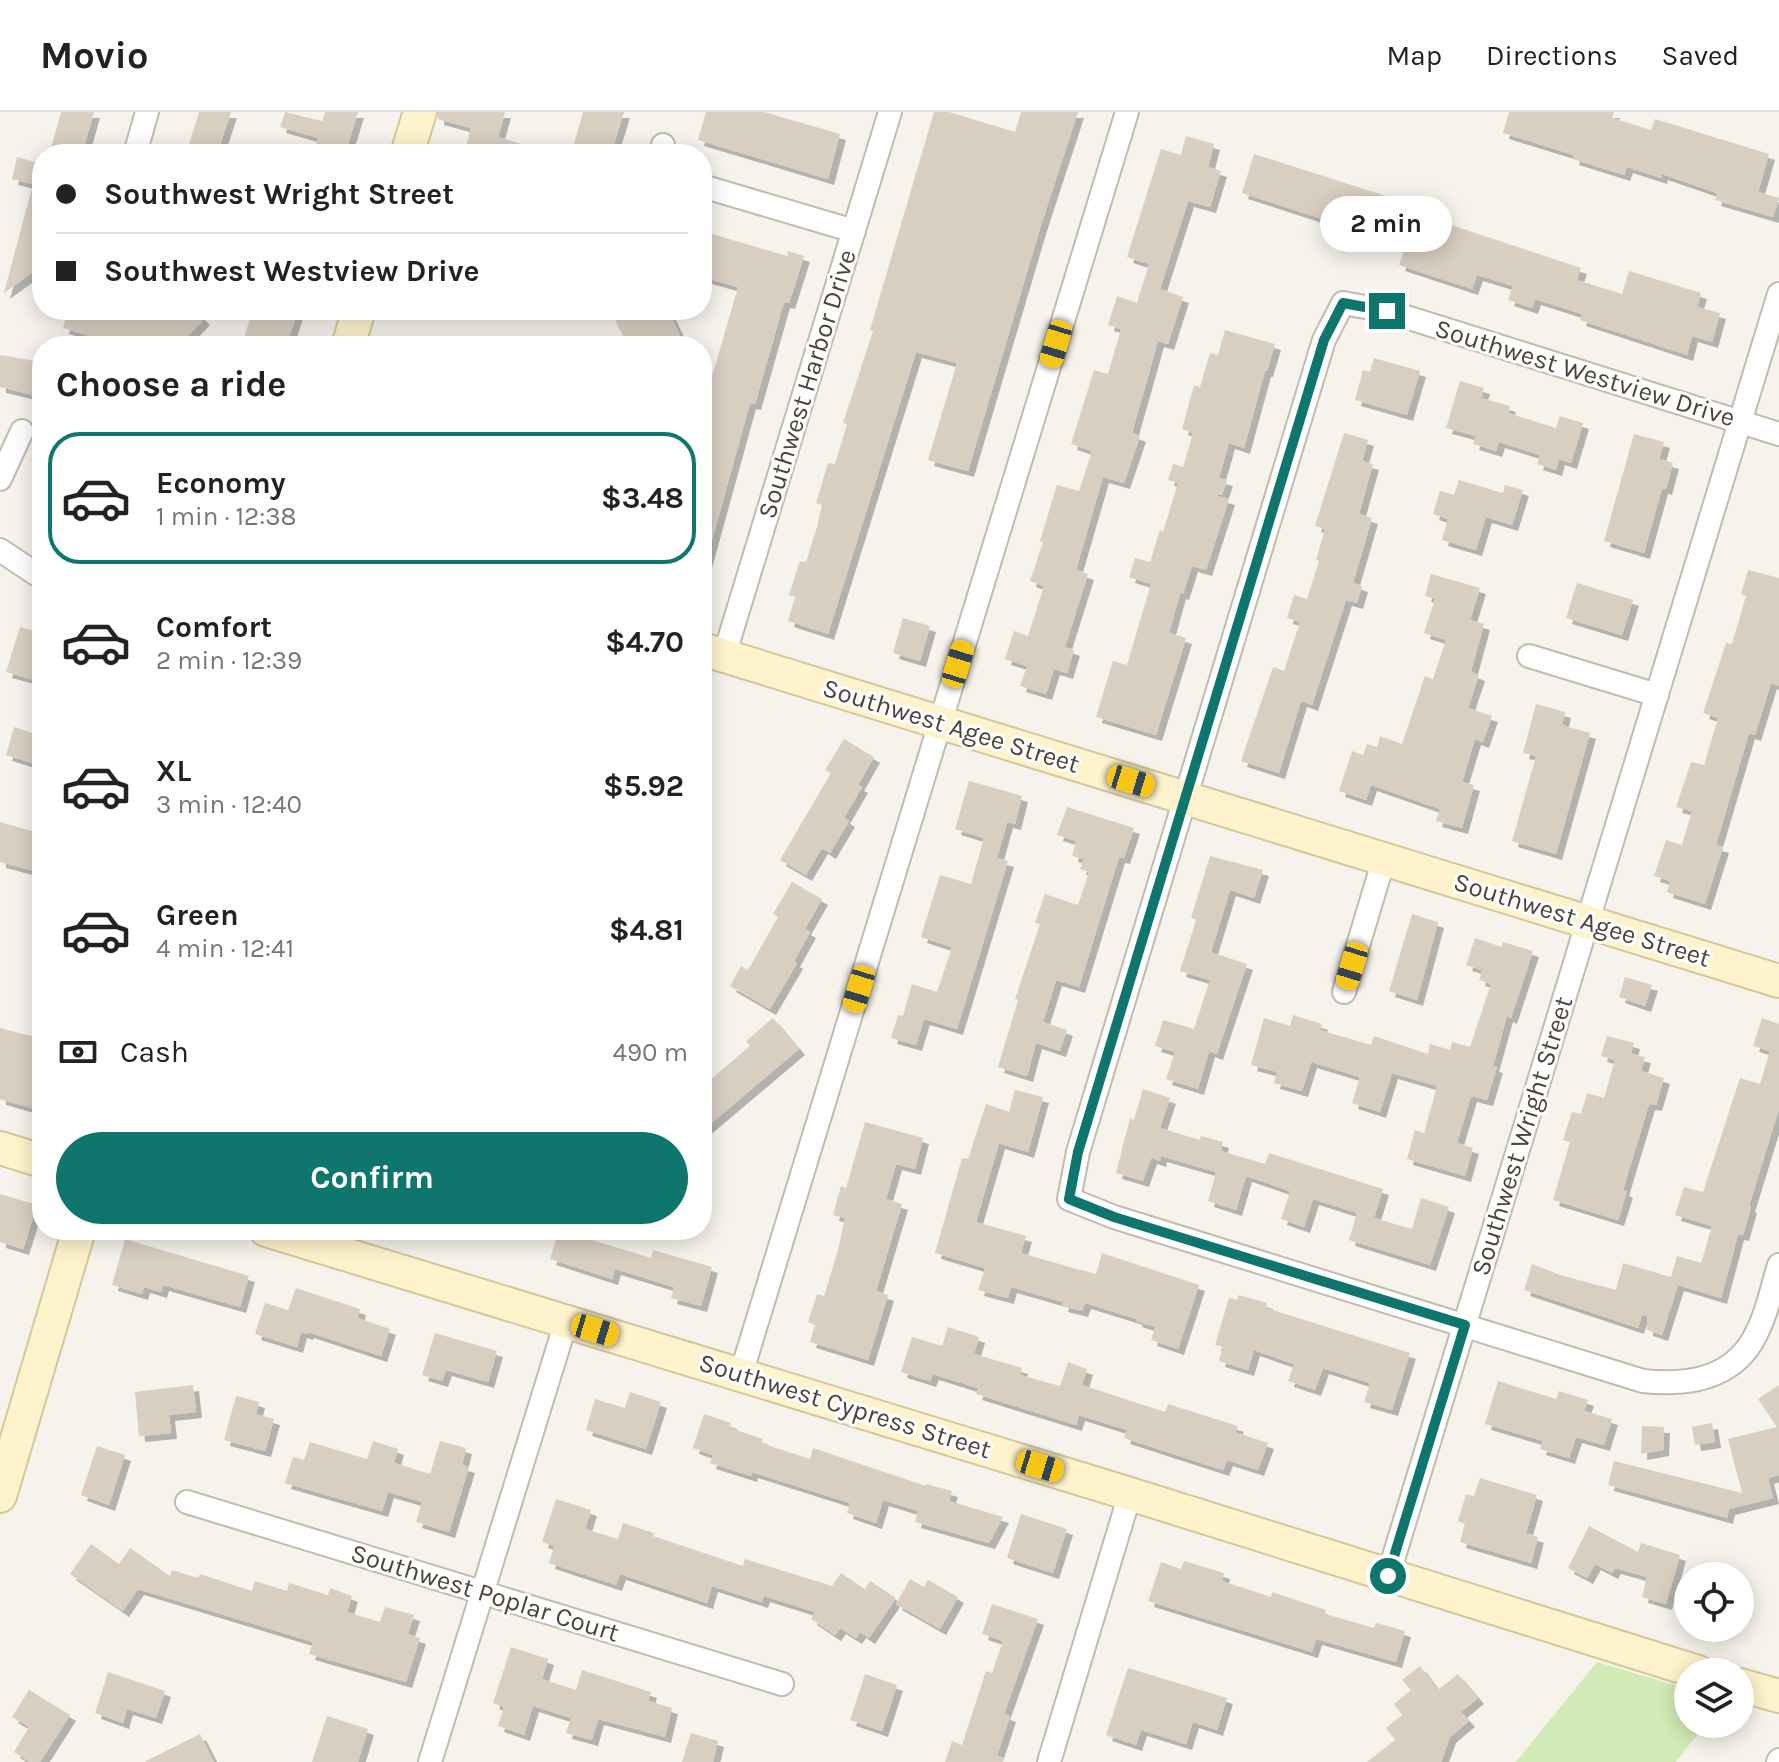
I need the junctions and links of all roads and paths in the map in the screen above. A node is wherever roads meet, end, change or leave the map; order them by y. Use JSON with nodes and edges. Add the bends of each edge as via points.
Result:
{"nodes":[{"id":1,"x":147,"y":112,"type":"edge"},
{"id":2,"x":420,"y":112,"type":"edge"},
{"id":3,"x":890,"y":112,"type":"edge"},
{"id":4,"x":1127,"y":112,"type":"edge"},
{"id":5,"x":138,"y":144,"type":"edge"},
{"id":6,"x":410,"y":144,"type":"edge"},
{"id":7,"x":712,"y":189,"type":"edge"},
{"id":8,"x":854,"y":231,"type":"junction"},
{"id":9,"x":1779,"y":294,"type":"edge"},
{"id":10,"x":1740,"y":422,"type":"junction"},
{"id":11,"x":22,"y":431,"type":"dead end"},
{"id":12,"x":1779,"y":434,"type":"edge"},
{"id":13,"x":0,"y":479,"type":"edge"},
{"id":14,"x":0,"y":550,"type":"edge"},
{"id":15,"x":32,"y":571,"type":"edge"},
{"id":16,"x":713,"y":652,"type":"edge"},
{"id":17,"x":1529,"y":656,"type":"dead end"},
{"id":18,"x":1657,"y":695,"type":"junction"},
{"id":19,"x":940,"y":722,"type":"junction"},
{"id":20,"x":1185,"y":798,"type":"junction"},
{"id":21,"x":1384,"y":859,"type":"junction"},
{"id":22,"x":1588,"y":922,"type":"junction"},
{"id":23,"x":1779,"y":981,"type":"edge"},
{"id":24,"x":1344,"y":992,"type":"dead end"},
{"id":25,"x":0,"y":1148,"type":"edge"},
{"id":26,"x":32,"y":1158,"type":"edge"},
{"id":27,"x":76,"y":1240,"type":"edge"},
{"id":28,"x":299,"y":1240,"type":"edge"},
{"id":29,"x":1779,"y":1265,"type":"edge"},
{"id":30,"x":566,"y":1322,"type":"junction"},
{"id":31,"x":1465,"y":1325,"type":"junction"},
{"id":32,"x":741,"y":1374,"type":"junction"},
{"id":33,"x":1130,"y":1494,"type":"junction"},
{"id":34,"x":0,"y":1496,"type":"edge"},
{"id":35,"x":187,"y":1502,"type":"dead end"},
{"id":36,"x":1388,"y":1576,"type":"junction"},
{"id":37,"x":481,"y":1592,"type":"junction"},
{"id":38,"x":1674,"y":1665,"type":"edge"},
{"id":39,"x":782,"y":1684,"type":"dead end"},
{"id":40,"x":1754,"y":1689,"type":"edge"},
{"id":41,"x":1779,"y":1696,"type":"edge"},
{"id":42,"x":430,"y":1762,"type":"edge"},
{"id":43,"x":1049,"y":1762,"type":"edge"}],
"edges":[{"from":1,"to":5,"type":"street"},
{"from":2,"to":6,"type":"main road"},
{"from":3,"to":8,"type":"street","name":"Southwest Harbor Drive"},
{"from":4,"to":19,"type":"street"},
{"from":7,"to":8,"type":"street"},
{"from":8,"to":16,"type":"street","name":"Southwest Harbor Drive"},
{"from":9,"to":10,"type":"street","name":"Southwest Wright Street"},
{"from":10,"to":12,"type":"street","name":"Southwest Westview Drive"},
{"from":10,"to":18,"type":"street","name":"Southwest Wright Street"},
{"from":10,"to":20,"type":"street","name":"Southwest Westview Drive","via":[[1387,311],[1343,303],[1324,340]]},
{"from":11,"to":13,"type":"street"},
{"from":14,"to":15,"type":"street"},
{"from":16,"to":19,"type":"main road","name":"Southwest Agee Street"},
{"from":17,"to":18,"type":"street"},
{"from":18,"to":22,"type":"street","name":"Southwest Wright Street"},
{"from":19,"to":20,"type":"main road","name":"Southwest Agee Street"},
{"from":19,"to":32,"type":"street"},
{"from":20,"to":21,"type":"main road","name":"Southwest Agee Street"},
{"from":20,"to":31,"type":"street","via":[[1078,1152],[1069,1199]]},
{"from":21,"to":22,"type":"main road","name":"Southwest Agee Street"},
{"from":21,"to":24,"type":"street"},
{"from":22,"to":23,"type":"main road","name":"Southwest Agee Street"},
{"from":22,"to":31,"type":"street","name":"Southwest Wright Street"},
{"from":25,"to":26,"type":"main road"},
{"from":27,"to":34,"type":"main road"},
{"from":28,"to":30,"type":"main road","name":"Southwest Cypress Street"},
{"from":29,"to":31,"type":"street","via":[[1759,1330],[1744,1355],[1696,1380],[1643,1381]]},
{"from":30,"to":32,"type":"main road","name":"Southwest Cypress Street"},
{"from":30,"to":37,"type":"street"},
{"from":31,"to":36,"type":"street","name":"Southwest Wright Street"},
{"from":32,"to":33,"type":"main road","name":"Southwest Cypress Street"},
{"from":33,"to":36,"type":"main road","name":"Southwest Cypress Street"},
{"from":33,"to":43,"type":"street"},
{"from":35,"to":37,"type":"street","name":"Southwest Poplar Court"},
{"from":36,"to":38,"type":"main road","name":"Southwest Cypress Street"},
{"from":37,"to":39,"type":"street","name":"Southwest Poplar Court"},
{"from":37,"to":42,"type":"street"},
{"from":40,"to":41,"type":"main road"}]}
